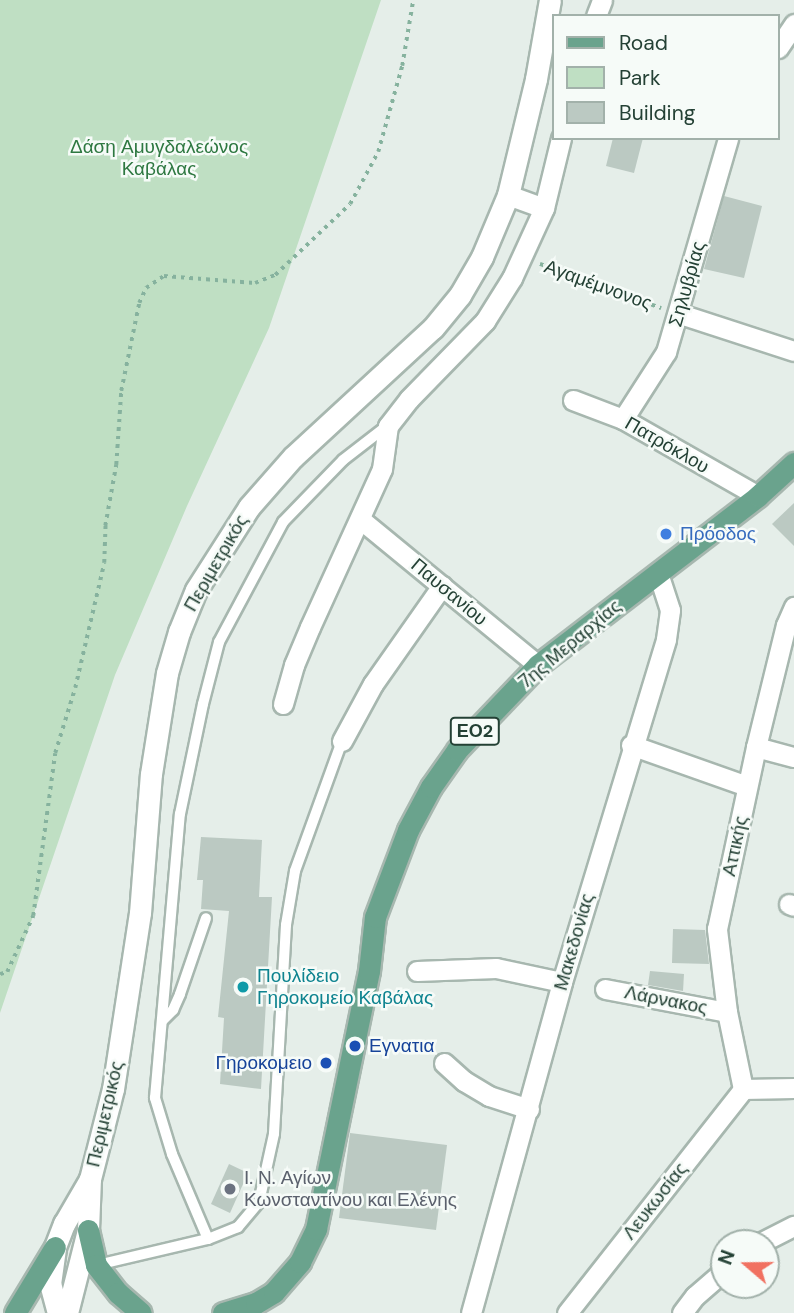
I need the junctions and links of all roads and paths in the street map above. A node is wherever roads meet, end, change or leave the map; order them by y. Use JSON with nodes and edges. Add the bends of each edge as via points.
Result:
{"nodes":[{"id":1,"x":413,"y":0,"type":"edge"},
{"id":2,"x":550,"y":0,"type":"edge"},
{"id":3,"x":794,"y":24,"type":"edge"},
{"id":4,"x":780,"y":45,"type":"edge"},
{"id":5,"x":561,"y":140,"type":"edge"},
{"id":6,"x":727,"y":140,"type":"edge"},
{"id":7,"x":508,"y":195,"type":"junction"},
{"id":8,"x":544,"y":208,"type":"junction"},
{"id":9,"x":522,"y":257,"type":"junction"},
{"id":10,"x":680,"y":314,"type":"junction"},
{"id":11,"x":794,"y":351,"type":"edge"},
{"id":12,"x":573,"y":400,"type":"dead end"},
{"id":13,"x":623,"y":419,"type":"junction"},
{"id":14,"x":388,"y":426,"type":"junction"},
{"id":15,"x":794,"y":463,"type":"edge"},
{"id":16,"x":758,"y":496,"type":"junction"},
{"id":17,"x":360,"y":519,"type":"junction"},
{"id":18,"x":658,"y":573,"type":"junction"},
{"id":19,"x":442,"y":586,"type":"junction"},
{"id":20,"x":794,"y":607,"type":"edge"},
{"id":21,"x":537,"y":665,"type":"junction"},
{"id":22,"x":283,"y":704,"type":"dead end"},
{"id":23,"x":342,"y":741,"type":"joint"},
{"id":24,"x":631,"y":745,"type":"junction"},
{"id":25,"x":756,"y":747,"type":"junction"},
{"id":26,"x":794,"y":757,"type":"edge"},
{"id":27,"x":747,"y":786,"type":"junction"},
{"id":28,"x":206,"y":918,"type":"dead end"},
{"id":29,"x":416,"y":971,"type":"dead end"},
{"id":30,"x":0,"y":974,"type":"edge"},
{"id":31,"x":562,"y":982,"type":"junction"},
{"id":32,"x":605,"y":989,"type":"dead end"},
{"id":33,"x":727,"y":1012,"type":"junction"},
{"id":34,"x":162,"y":1021,"type":"junction"},
{"id":35,"x":444,"y":1063,"type":"dead end"},
{"id":36,"x":794,"y":1088,"type":"edge"},
{"id":37,"x":744,"y":1089,"type":"junction"},
{"id":38,"x":529,"y":1109,"type":"junction"},
{"id":39,"x":90,"y":1179,"type":"junction"},
{"id":40,"x":88,"y":1230,"type":"junction"},
{"id":41,"x":208,"y":1240,"type":"junction"},
{"id":42,"x":55,"y":1247,"type":"junction"},
{"id":43,"x":96,"y":1265,"type":"junction"},
{"id":44,"x":710,"y":1283,"type":"edge"},
{"id":45,"x":15,"y":1313,"type":"edge"},
{"id":46,"x":58,"y":1313,"type":"edge"},
{"id":47,"x":67,"y":1313,"type":"edge"},
{"id":48,"x":141,"y":1313,"type":"edge"},
{"id":49,"x":223,"y":1313,"type":"edge"},
{"id":50,"x":471,"y":1313,"type":"edge"},
{"id":51,"x":567,"y":1313,"type":"edge"},
{"id":52,"x":682,"y":1313,"type":"edge"}],
"edges":[{"from":1,"to":30,"type":"path","via":[[402,66],[378,152],[350,205],[275,275],[255,283],[164,276],[146,288],[139,303],[121,391],[104,564],[55,753],[33,916],[7,972]]},
{"from":2,"to":7,"type":"main road","name":"Περιμετρικός"},
{"from":3,"to":4,"type":"street"},
{"from":5,"to":8,"type":"street"},
{"from":6,"to":10,"type":"street","name":"Σηλυβρίας"},
{"from":7,"to":8,"type":"street"},
{"from":7,"to":39,"type":"main road","name":"Περιμετρικός","via":[[460,295],[433,328],[293,457],[249,507],[197,590],[167,673],[151,774],[140,912],[113,1089]]},
{"from":8,"to":9,"type":"street"},
{"from":9,"to":10,"type":"path","name":"Αγαμέμνονος"},
{"from":9,"to":14,"type":"street","via":[[485,321]]},
{"from":10,"to":11,"type":"street"},
{"from":10,"to":13,"type":"street","name":"Σηλυβρίας","via":[[666,352]]},
{"from":12,"to":13,"type":"street","name":"Πατρόκλου"},
{"from":13,"to":16,"type":"street","name":"Πατρόκλου"},
{"from":14,"to":17,"type":"street","via":[[382,469]]},
{"from":14,"to":34,"type":"lane","via":[[343,460],[283,523],[219,642],[180,814]]},
{"from":15,"to":16,"type":"main road","name":"7ης Μεραρχίας","number":"ΕΟ2"},
{"from":16,"to":18,"type":"main road","name":"7ης Μεραρχίας","number":"ΕΟ2"},
{"from":17,"to":19,"type":"street","name":"Παυσανίου"},
{"from":17,"to":22,"type":"street","via":[[294,664]]},
{"from":18,"to":21,"type":"main road","name":"7ης Μεραρχίας","number":"ΕΟ2"},
{"from":18,"to":24,"type":"street","name":"Μακεδονίας","via":[[670,610],[666,639]]},
{"from":19,"to":21,"type":"street","name":"Παυσανίου"},
{"from":19,"to":23,"type":"street","via":[[373,684]]},
{"from":20,"to":25,"type":"street","name":"Αττικής"},
{"from":21,"to":49,"type":"main road","name":"7ης Μεραρχίας","number":"ΕΟ2","via":[[457,750],[408,830],[374,917],[369,971],[328,1178],[309,1246],[274,1292]]},
{"from":23,"to":41,"type":"lane","via":[[295,871],[286,925],[268,1170],[259,1202],[238,1227]]},
{"from":24,"to":27,"type":"street"},
{"from":24,"to":31,"type":"street","name":"Μακεδονίας"},
{"from":25,"to":26,"type":"street"},
{"from":25,"to":27,"type":"street","name":"Αττικής"},
{"from":27,"to":33,"type":"street","name":"Αττικής","via":[[718,929]]},
{"from":28,"to":34,"type":"lane","via":[[180,995]]},
{"from":29,"to":31,"type":"street","via":[[496,968]]},
{"from":31,"to":38,"type":"street","name":"Μακεδονίας"},
{"from":32,"to":33,"type":"street","name":"Λάρνακος"},
{"from":33,"to":37,"type":"street","name":"Αττικής"},
{"from":34,"to":41,"type":"lane","via":[[155,1098],[172,1154]]},
{"from":35,"to":38,"type":"street","via":[[489,1096]]},
{"from":36,"to":37,"type":"street"},
{"from":37,"to":51,"type":"street","name":"Λευκωσίας"},
{"from":38,"to":50,"type":"street","name":"Μακεδονίας"},
{"from":39,"to":40,"type":"main road","name":"Περιμετρικός"},
{"from":39,"to":42,"type":"main road","name":"Περιμετρικός"},
{"from":40,"to":43,"type":"main road"},
{"from":40,"to":47,"type":"main road","name":"Περιμετρικός"},
{"from":41,"to":43,"type":"lane"},
{"from":42,"to":45,"type":"main road"},
{"from":42,"to":46,"type":"main road","name":"Περιμετρικός","via":[[50,1284]]},
{"from":43,"to":48,"type":"main road"},
{"from":44,"to":52,"type":"street"}]}
